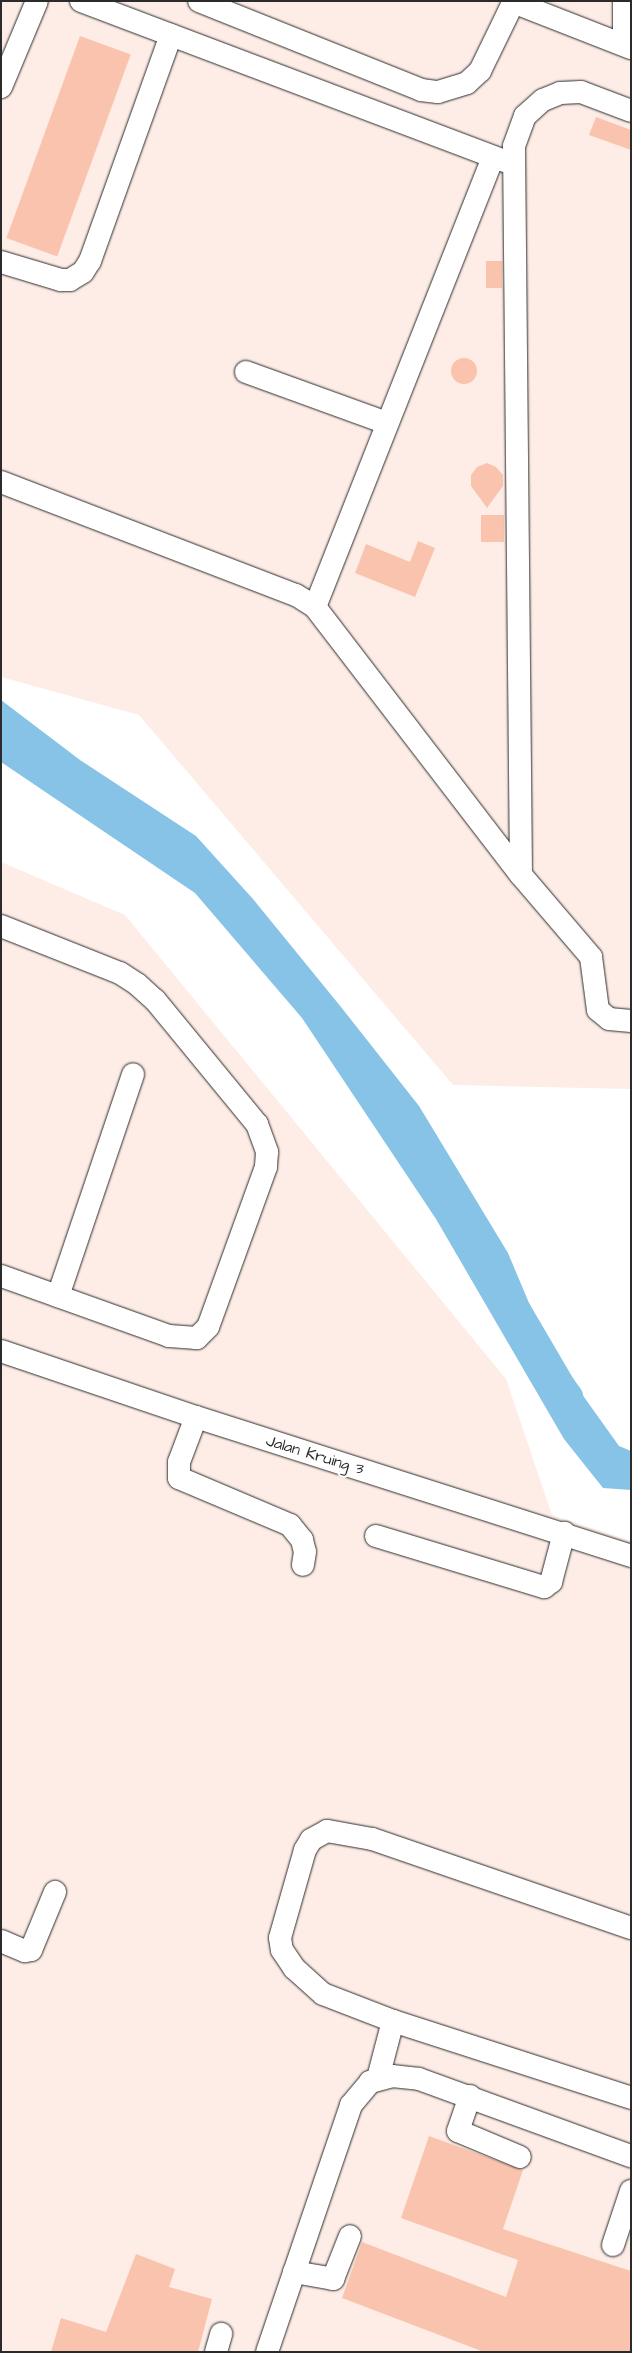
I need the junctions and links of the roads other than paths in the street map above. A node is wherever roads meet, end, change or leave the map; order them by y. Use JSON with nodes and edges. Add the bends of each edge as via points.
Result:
{"nodes":[{"id":1,"x":37,"y":1,"type":"edge"},
{"id":2,"x":81,"y":1,"type":"edge"},
{"id":3,"x":199,"y":1,"type":"edge"},
{"id":4,"x":624,"y":1,"type":"edge"},
{"id":5,"x":514,"y":2,"type":"edge"},
{"id":6,"x":171,"y":35,"type":"junction"},
{"id":7,"x":631,"y":46,"type":"edge"},
{"id":8,"x":1,"y":87,"type":"edge"},
{"id":9,"x":631,"y":111,"type":"edge"},
{"id":10,"x":503,"y":161,"type":"junction"},
{"id":11,"x":1,"y":262,"type":"edge"},
{"id":12,"x":246,"y":372,"type":"dead end"},
{"id":13,"x":387,"y":423,"type":"junction"},
{"id":14,"x":1,"y":482,"type":"edge"},
{"id":15,"x":315,"y":607,"type":"junction"},
{"id":16,"x":521,"y":875,"type":"junction"},
{"id":17,"x":1,"y":926,"type":"edge"},
{"id":18,"x":631,"y":1021,"type":"edge"},
{"id":19,"x":133,"y":1074,"type":"dead end"},
{"id":20,"x":1,"y":1276,"type":"edge"},
{"id":21,"x":58,"y":1296,"type":"junction"},
{"id":22,"x":1,"y":1350,"type":"edge"},
{"id":23,"x":196,"y":1417,"type":"junction"},
{"id":24,"x":564,"y":1533,"type":"junction"},
{"id":25,"x":376,"y":1536,"type":"dead end"},
{"id":26,"x":631,"y":1556,"type":"edge"},
{"id":27,"x":303,"y":1565,"type":"dead end"},
{"id":28,"x":55,"y":1892,"type":"dead end"},
{"id":29,"x":631,"y":1928,"type":"edge"},
{"id":30,"x":1,"y":1941,"type":"edge"},
{"id":31,"x":393,"y":2021,"type":"junction"},
{"id":32,"x":378,"y":2078,"type":"junction"},
{"id":33,"x":470,"y":2096,"type":"junction"},
{"id":34,"x":631,"y":2098,"type":"edge"},
{"id":35,"x":631,"y":2156,"type":"edge"},
{"id":36,"x":520,"y":2157,"type":"dead end"},
{"id":37,"x":631,"y":2191,"type":"edge"},
{"id":38,"x":350,"y":2236,"type":"dead end"},
{"id":39,"x":614,"y":2245,"type":"dead end"},
{"id":40,"x":294,"y":2272,"type":"junction"},
{"id":41,"x":267,"y":2352,"type":"edge"}],
"edges":[{"from":1,"to":8,"type":"street"},
{"from":2,"to":6,"type":"street"},
{"from":3,"to":5,"type":"street","via":[[421,90],[438,92],[467,83],[480,71]]},
{"from":4,"to":7,"type":"street","via":[[624,32]]},
{"from":5,"to":7,"type":"street"},
{"from":6,"to":10,"type":"street"},
{"from":6,"to":11,"type":"street","via":[[83,272],[70,280],[61,280]]},
{"from":9,"to":10,"type":"street","via":[[581,92],[560,93],[543,100],[520,124]]},
{"from":10,"to":13,"type":"street"},
{"from":10,"to":16,"type":"street"},
{"from":12,"to":13,"type":"street"},
{"from":13,"to":15,"type":"street"},
{"from":14,"to":15,"type":"street","via":[[296,595]]},
{"from":15,"to":16,"type":"street"},
{"from":16,"to":18,"type":"street","via":[[591,958],[598,1010],[609,1019]]},
{"from":17,"to":21,"type":"street","via":[[120,973],[137,984],[155,1000],[257,1124],[266,1152],[266,1167],[208,1327],[202,1335],[190,1339],[169,1336]]},
{"from":19,"to":21,"type":"street"},
{"from":20,"to":21,"type":"street"},
{"from":22,"to":23,"type":"street","name":"Jalan Kruing 3"},
{"from":23,"to":24,"type":"street","name":"Jalan Kruing 3"},
{"from":23,"to":27,"type":"street","via":[[179,1462],[179,1478],[290,1524],[302,1540],[305,1552]]},
{"from":24,"to":25,"type":"street","via":[[551,1582],[544,1587]]},
{"from":24,"to":26,"type":"street","name":"Jalan Kruing 3"},
{"from":28,"to":30,"type":"street","via":[[31,1950],[25,1952]]},
{"from":29,"to":31,"type":"street","via":[[372,1839],[347,1833],[319,1834],[305,1850],[283,1927],[282,1950],[310,1984],[323,1994]]},
{"from":31,"to":32,"type":"street"},
{"from":31,"to":34,"type":"street"},
{"from":32,"to":33,"type":"street","via":[[406,2076]]},
{"from":32,"to":40,"type":"street","via":[[360,2092],[351,2105]]},
{"from":33,"to":35,"type":"street"},
{"from":33,"to":36,"type":"street","via":[[458,2131]]},
{"from":37,"to":39,"type":"street"},
{"from":38,"to":40,"type":"street","via":[[333,2279]]},
{"from":40,"to":41,"type":"street"}]}
